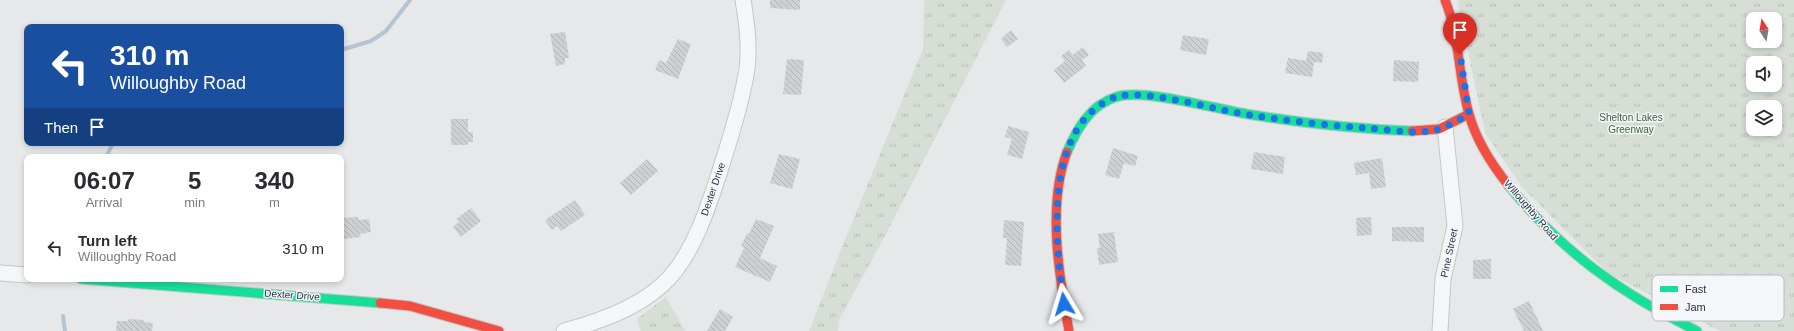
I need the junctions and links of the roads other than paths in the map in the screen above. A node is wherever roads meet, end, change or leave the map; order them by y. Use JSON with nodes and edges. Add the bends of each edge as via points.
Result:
{"nodes":[{"id":1,"x":743,"y":0,"type":"edge"},
{"id":2,"x":1445,"y":0,"type":"edge"},
{"id":3,"x":1469,"y":114,"type":"junction"},
{"id":4,"x":1445,"y":127,"type":"junction"},
{"id":5,"x":0,"y":273,"type":"edge"},
{"id":6,"x":24,"y":275,"type":"edge"},
{"id":7,"x":121,"y":282,"type":"edge"},
{"id":8,"x":1652,"y":307,"type":"edge"},
{"id":9,"x":1679,"y":321,"type":"edge"},
{"id":10,"x":499,"y":331,"type":"edge"},
{"id":11,"x":564,"y":331,"type":"edge"},
{"id":12,"x":1069,"y":331,"type":"edge"},
{"id":13,"x":1440,"y":331,"type":"edge"},
{"id":14,"x":1697,"y":331,"type":"edge"}],
"edges":[{"from":1,"to":11,"type":"street","name":"Dexter Drive","via":[[748,24],[747,68],[740,109],[706,213],[682,260],[663,285],[640,301],[614,314]]},
{"from":2,"to":3,"type":"street","name":"Willoughby Road","via":[[1456,30]]},
{"from":3,"to":4,"type":"street"},
{"from":3,"to":8,"type":"street","name":"Willoughby Road","via":[[1487,154],[1503,178],[1559,242],[1589,268]]},
{"from":4,"to":12,"type":"street","via":[[1430,131],[1354,127],[1250,115],[1151,97],[1128,95],[1108,100],[1089,114],[1072,136],[1067,147],[1060,183],[1058,262]]},
{"from":4,"to":13,"type":"street","name":"Pine Street","via":[[1455,226],[1443,279]]},
{"from":5,"to":6,"type":"street"},
{"from":7,"to":10,"type":"street","name":"Dexter Drive","via":[[410,306]]},
{"from":9,"to":14,"type":"street","name":"Willoughby Road"}]}
